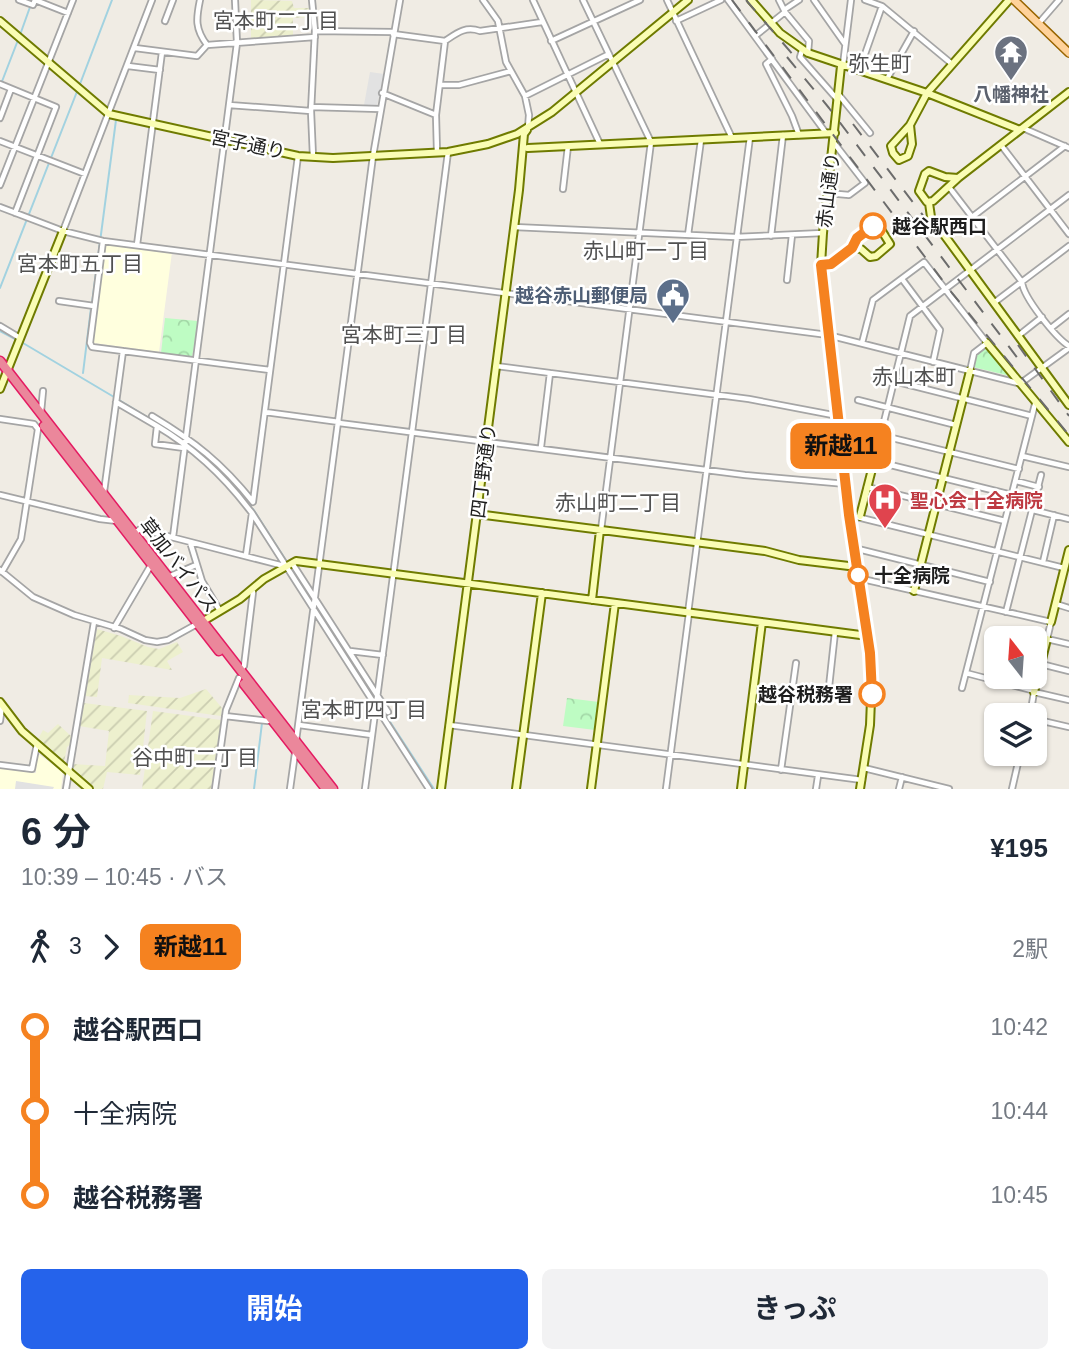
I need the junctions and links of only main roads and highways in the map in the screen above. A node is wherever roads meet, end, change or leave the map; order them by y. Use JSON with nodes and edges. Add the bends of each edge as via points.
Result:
{"nodes":[{"id":1,"x":1012,"y":0,"type":"edge"},
{"id":2,"x":1069,"y":53,"type":"edge"},
{"id":3,"x":0,"y":361,"type":"edge"},
{"id":4,"x":4,"y":372,"type":"edge"},
{"id":5,"x":200,"y":623,"type":"junction"},
{"id":6,"x":239,"y":674,"type":"junction"},
{"id":7,"x":296,"y":746,"type":"junction"},
{"id":8,"x":326,"y":789,"type":"edge"},
{"id":9,"x":333,"y":789,"type":"edge"}],
"edges":[{"from":1,"to":2,"type":"main road"},
{"from":3,"to":4,"type":"highway","name":"草加バイパス"},
{"from":4,"to":5,"type":"highway","name":"草加バイパス","via":[[135,533]]},
{"from":4,"to":5,"type":"highway","name":"草加バイパス","via":[[40,427]]},
{"from":5,"to":6,"type":"highway","name":"草加バイパス"},
{"from":6,"to":7,"type":"highway","name":"草加バイパス"},
{"from":6,"to":7,"type":"highway","name":"草加バイパス","via":[[270,719]]},
{"from":7,"to":8,"type":"highway","name":"草加バイパス"},
{"from":7,"to":9,"type":"highway","name":"草加バイパス"}]}
